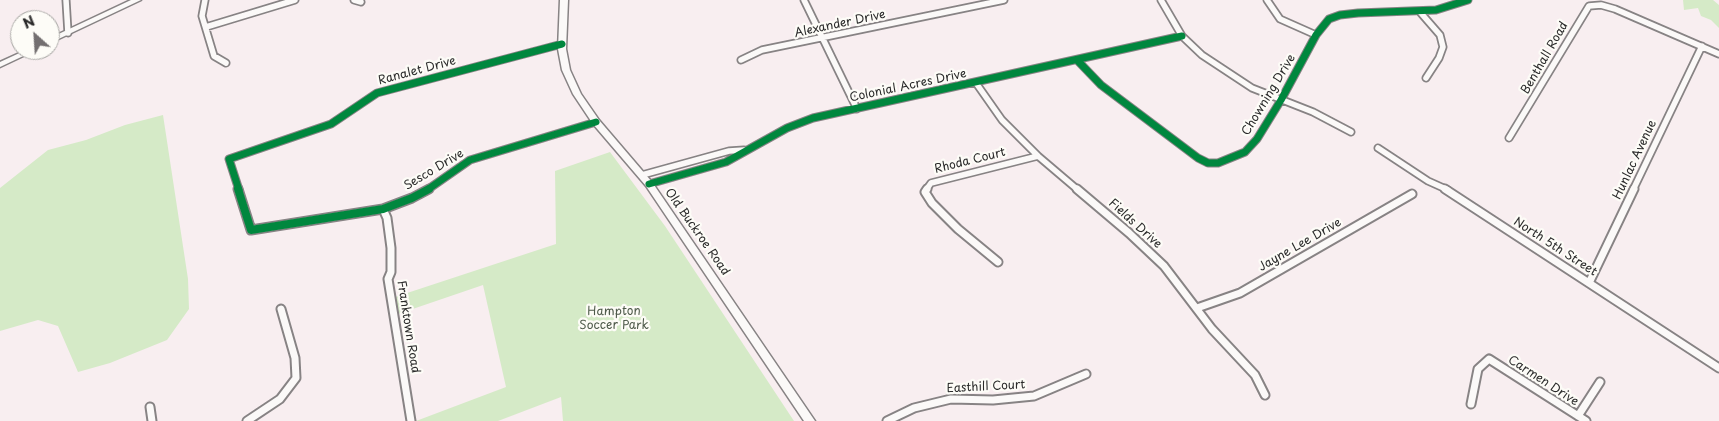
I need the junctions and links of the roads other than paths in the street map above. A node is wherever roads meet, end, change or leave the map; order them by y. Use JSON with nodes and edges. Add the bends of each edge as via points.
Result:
{"nodes":[{"id":1,"x":66,"y":0,"type":"edge"},
{"id":2,"x":137,"y":0,"type":"edge"},
{"id":3,"x":205,"y":0,"type":"edge"},
{"id":4,"x":295,"y":0,"type":"edge"},
{"id":5,"x":354,"y":0,"type":"edge"},
{"id":6,"x":564,"y":0,"type":"edge"},
{"id":7,"x":804,"y":0,"type":"edge"},
{"id":8,"x":1004,"y":0,"type":"edge"},
{"id":9,"x":1161,"y":0,"type":"edge"},
{"id":10,"x":1267,"y":0,"type":"edge"},
{"id":11,"x":1468,"y":0,"type":"edge"},
{"id":12,"x":361,"y":2,"type":"dead end"},
{"id":13,"x":1420,"y":12,"type":"junction"},
{"id":14,"x":206,"y":27,"type":"junction"},
{"id":15,"x":68,"y":33,"type":"junction"},
{"id":16,"x":1316,"y":34,"type":"junction"},
{"id":17,"x":1182,"y":36,"type":"junction"},
{"id":18,"x":60,"y":37,"type":"edge"},
{"id":19,"x":823,"y":38,"type":"junction"},
{"id":20,"x":562,"y":44,"type":"junction"},
{"id":21,"x":1702,"y":46,"type":"junction"},
{"id":22,"x":1719,"y":54,"type":"edge"},
{"id":23,"x":742,"y":60,"type":"dead end"},
{"id":24,"x":1077,"y":60,"type":"junction"},
{"id":25,"x":226,"y":63,"type":"dead end"},
{"id":26,"x":1426,"y":78,"type":"dead end"},
{"id":27,"x":976,"y":83,"type":"junction"},
{"id":28,"x":1281,"y":100,"type":"junction"},
{"id":29,"x":857,"y":109,"type":"junction"},
{"id":30,"x":596,"y":122,"type":"junction"},
{"id":31,"x":1351,"y":132,"type":"dead end"},
{"id":32,"x":1509,"y":138,"type":"dead end"},
{"id":33,"x":1378,"y":148,"type":"dead end"},
{"id":34,"x":744,"y":150,"type":"junction"},
{"id":35,"x":1038,"y":156,"type":"junction"},
{"id":36,"x":642,"y":175,"type":"junction"},
{"id":37,"x":648,"y":184,"type":"junction"},
{"id":38,"x":1412,"y":194,"type":"dead end"},
{"id":39,"x":383,"y":209,"type":"junction"},
{"id":40,"x":251,"y":230,"type":"joint"},
{"id":41,"x":998,"y":262,"type":"dead end"},
{"id":42,"x":1589,"y":283,"type":"junction"},
{"id":43,"x":1197,"y":308,"type":"junction"},
{"id":44,"x":281,"y":309,"type":"dead end"},
{"id":45,"x":1719,"y":368,"type":"edge"},
{"id":46,"x":1086,"y":374,"type":"dead end"},
{"id":47,"x":1600,"y":382,"type":"dead end"},
{"id":48,"x":1265,"y":395,"type":"dead end"},
{"id":49,"x":1471,"y":404,"type":"dead end"},
{"id":50,"x":150,"y":407,"type":"dead end"},
{"id":51,"x":1578,"y":416,"type":"junction"},
{"id":52,"x":152,"y":421,"type":"edge"},
{"id":53,"x":247,"y":421,"type":"edge"},
{"id":54,"x":411,"y":421,"type":"edge"},
{"id":55,"x":810,"y":421,"type":"edge"},
{"id":56,"x":887,"y":421,"type":"edge"},
{"id":57,"x":1586,"y":421,"type":"edge"}],
"edges":[{"from":1,"to":15,"type":"street"},
{"from":2,"to":15,"type":"main road"},
{"from":3,"to":14,"type":"street","via":[[202,16]]},
{"from":4,"to":14,"type":"street"},
{"from":5,"to":12,"type":"street"},
{"from":6,"to":20,"type":"main road","name":"Old Buckroe Road"},
{"from":7,"to":19,"type":"street"},
{"from":8,"to":19,"type":"street","name":"Alexander Drive"},
{"from":9,"to":17,"type":"street"},
{"from":10,"to":16,"type":"street","via":[[1280,19]]},
{"from":11,"to":13,"type":"street","name":"Chowning Drive","via":[[1447,8]]},
{"from":13,"to":16,"type":"street","name":"Chowning Drive","via":[[1340,15],[1329,19]]},
{"from":13,"to":26,"type":"street","via":[[1440,35],[1442,47]]},
{"from":14,"to":25,"type":"street","via":[[214,56]]},
{"from":15,"to":18,"type":"main road"},
{"from":16,"to":28,"type":"street","name":"Chowning Drive"},
{"from":17,"to":24,"type":"street","name":"Colonial Acres Drive"},
{"from":17,"to":28,"type":"street","via":[[1229,74]]},
{"from":19,"to":23,"type":"street","name":"Alexander Drive","via":[[762,50]]},
{"from":19,"to":29,"type":"street"},
{"from":20,"to":30,"type":"main road","name":"Old Buckroe Road","via":[[576,94]]},
{"from":20,"to":40,"type":"street","name":"Ranalet Drive","via":[[377,93],[332,124],[229,159]]},
{"from":21,"to":22,"type":"street","name":"Benthall Road"},
{"from":21,"to":32,"type":"street","name":"Benthall Road","via":[[1615,9],[1589,6]]},
{"from":21,"to":42,"type":"street","name":"Hunlac Avenue"},
{"from":24,"to":27,"type":"street","name":"Colonial Acres Drive"},
{"from":24,"to":28,"type":"street","name":"Chowning Drive","via":[[1101,85],[1208,163],[1228,160],[1250,148]]},
{"from":27,"to":29,"type":"street","name":"Colonial Acres Drive"},
{"from":27,"to":35,"type":"street","name":"Fields Drive","via":[[1002,120]]},
{"from":28,"to":31,"type":"street"},
{"from":29,"to":34,"type":"street","name":"Colonial Acres Drive","via":[[799,123]]},
{"from":30,"to":36,"type":"main road","name":"Old Buckroe Road"},
{"from":30,"to":39,"type":"street","name":"Sesco Drive","via":[[470,160],[436,185]]},
{"from":33,"to":42,"type":"street","name":"North 5th Street"},
{"from":34,"to":36,"type":"street","name":"Colonial Acres Drive","via":[[729,151]]},
{"from":34,"to":37,"type":"street","name":"Colonial Acres Drive","via":[[726,162]]},
{"from":35,"to":41,"type":"street","name":"Rhoda Court","via":[[931,183],[925,192],[958,229]]},
{"from":35,"to":43,"type":"street","name":"Fields Drive","via":[[1129,232],[1164,266]]},
{"from":36,"to":37,"type":"main road","name":"Old Buckroe Road"},
{"from":37,"to":55,"type":"main road","name":"Old Buckroe Road"},
{"from":38,"to":43,"type":"street","name":"Jayne Lee Drive","via":[[1240,293]]},
{"from":39,"to":40,"type":"street","name":"Sesco Drive"},
{"from":39,"to":54,"type":"street","name":"Franktown Road","via":[[391,248],[392,272],[388,279]]},
{"from":42,"to":45,"type":"street","name":"North 5th Street"},
{"from":43,"to":48,"type":"street","name":"Fields Drive","via":[[1255,375]]},
{"from":44,"to":53,"type":"street","via":[[295,358],[296,378],[280,399]]},
{"from":46,"to":56,"type":"street","name":"Easthill Court","via":[[1034,396],[993,400],[951,399],[914,408]]},
{"from":47,"to":51,"type":"street"},
{"from":49,"to":51,"type":"street","name":"Carmen Drive","via":[[1478,369],[1489,359]]},
{"from":50,"to":52,"type":"street"},
{"from":51,"to":57,"type":"street","name":"Carmen Drive"}]}
